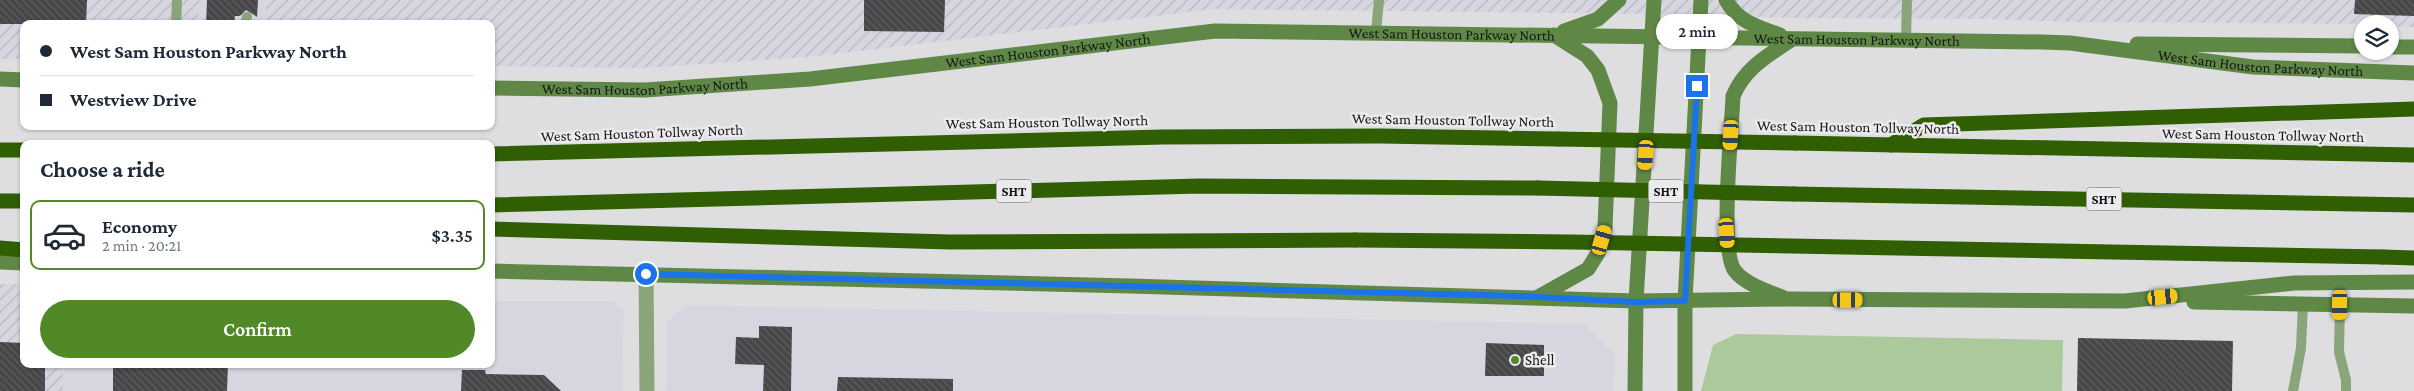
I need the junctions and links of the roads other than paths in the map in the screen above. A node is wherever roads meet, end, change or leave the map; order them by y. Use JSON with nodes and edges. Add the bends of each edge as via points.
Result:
{"nodes":[{"id":1,"x":177,"y":0,"type":"edge"},
{"id":2,"x":1379,"y":0,"type":"edge"},
{"id":3,"x":1619,"y":0,"type":"edge"},
{"id":4,"x":1654,"y":0,"type":"edge"},
{"id":5,"x":1701,"y":0,"type":"edge"},
{"id":6,"x":1726,"y":0,"type":"edge"},
{"id":7,"x":1907,"y":0,"type":"edge"},
{"id":8,"x":176,"y":20,"type":"edge"},
{"id":9,"x":1376,"y":32,"type":"junction"},
{"id":10,"x":1553,"y":34,"type":"junction"},
{"id":11,"x":1653,"y":36,"type":"junction"},
{"id":12,"x":1700,"y":37,"type":"junction"},
{"id":13,"x":1906,"y":39,"type":"junction"},
{"id":14,"x":1791,"y":40,"type":"junction"},
{"id":15,"x":2070,"y":43,"type":"junction"},
{"id":16,"x":2354,"y":46,"type":"edge"},
{"id":17,"x":2399,"y":46,"type":"edge"},
{"id":18,"x":2414,"y":47,"type":"edge"},
{"id":19,"x":2414,"y":73,"type":"edge"},
{"id":20,"x":0,"y":79,"type":"edge"},
{"id":21,"x":20,"y":80,"type":"edge"},
{"id":22,"x":495,"y":88,"type":"edge"},
{"id":23,"x":2414,"y":109,"type":"edge"},
{"id":24,"x":1891,"y":145,"type":"junction"},
{"id":25,"x":0,"y":150,"type":"edge"},
{"id":26,"x":20,"y":150,"type":"edge"},
{"id":27,"x":495,"y":154,"type":"edge"},
{"id":28,"x":2414,"y":155,"type":"edge"},
{"id":29,"x":1607,"y":190,"type":"junction"},
{"id":30,"x":0,"y":201,"type":"edge"},
{"id":31,"x":20,"y":201,"type":"edge"},
{"id":32,"x":495,"y":205,"type":"edge"},
{"id":33,"x":2414,"y":205,"type":"edge"},
{"id":34,"x":495,"y":229,"type":"edge"},
{"id":35,"x":0,"y":248,"type":"edge"},
{"id":36,"x":20,"y":250,"type":"edge"},
{"id":37,"x":2414,"y":257,"type":"edge"},
{"id":38,"x":0,"y":262,"type":"edge"},
{"id":39,"x":20,"y":263,"type":"edge"},
{"id":40,"x":495,"y":271,"type":"edge"},
{"id":41,"x":646,"y":274,"type":"junction"},
{"id":42,"x":2414,"y":282,"type":"edge"},
{"id":43,"x":1538,"y":297,"type":"junction"},
{"id":44,"x":1788,"y":299,"type":"junction"},
{"id":45,"x":1685,"y":301,"type":"junction"},
{"id":46,"x":2125,"y":301,"type":"junction"},
{"id":47,"x":1636,"y":302,"type":"junction"},
{"id":48,"x":2303,"y":304,"type":"junction"},
{"id":49,"x":2340,"y":305,"type":"junction"},
{"id":50,"x":2414,"y":306,"type":"edge"},
{"id":51,"x":647,"y":391,"type":"edge"},
{"id":52,"x":1634,"y":391,"type":"edge"},
{"id":53,"x":1685,"y":391,"type":"edge"},
{"id":54,"x":2294,"y":391,"type":"edge"},
{"id":55,"x":2346,"y":391,"type":"edge"}],
"edges":[{"from":1,"to":8,"type":"lane"},
{"from":2,"to":9,"type":"lane"},
{"from":3,"to":10,"type":"main road","via":[[1598,19]]},
{"from":4,"to":11,"type":"main road"},
{"from":5,"to":12,"type":"main road"},
{"from":6,"to":14,"type":"main road","via":[[1747,23]]},
{"from":7,"to":13,"type":"lane"},
{"from":9,"to":10,"type":"main road","name":"West Sam Houston Parkway North"},
{"from":9,"to":22,"type":"main road","name":"West Sam Houston Parkway North","via":[[1215,30],[810,78],[645,90]]},
{"from":10,"to":11,"type":"main road","name":"West Sam Houston Parkway North"},
{"from":10,"to":29,"type":"main road","via":[[1587,56],[1598,70],[1610,104]]},
{"from":11,"to":12,"type":"main road","name":"West Sam Houston Parkway North"},
{"from":11,"to":47,"type":"main road"},
{"from":12,"to":14,"type":"main road","name":"West Sam Houston Parkway North"},
{"from":12,"to":45,"type":"main road"},
{"from":13,"to":14,"type":"main road","name":"West Sam Houston Parkway North"},
{"from":13,"to":15,"type":"main road","name":"West Sam Houston Parkway North"},
{"from":14,"to":44,"type":"main road","via":[[1758,62],[1741,79],[1733,96],[1727,233],[1729,260],[1735,272],[1757,287]]},
{"from":15,"to":16,"type":"main road"},
{"from":15,"to":19,"type":"main road","name":"West Sam Houston Parkway North","via":[[2253,67]]},
{"from":17,"to":18,"type":"main road"},
{"from":20,"to":21,"type":"main road"},
{"from":23,"to":24,"type":"highway","via":[[1924,125]]},
{"from":24,"to":27,"type":"highway","name":"West Sam Houston Tollway North","bridge":true,"via":[[1364,136],[1170,137]]},
{"from":24,"to":28,"type":"highway","name":"West Sam Houston Tollway North"},
{"from":25,"to":26,"type":"highway"},
{"from":29,"to":32,"type":"highway","number":"SHT","bridge":true,"via":[[1199,186]]},
{"from":29,"to":33,"type":"highway","number":"SHT","bridge":true},
{"from":29,"to":43,"type":"main road","via":[[1605,228],[1598,254],[1588,268]]},
{"from":30,"to":31,"type":"highway"},
{"from":34,"to":37,"type":"highway","bridge":true,"via":[[950,242],[1572,242]]},
{"from":35,"to":36,"type":"highway"},
{"from":38,"to":39,"type":"main road"},
{"from":40,"to":41,"type":"main road"},
{"from":41,"to":43,"type":"main road"},
{"from":41,"to":51,"type":"street"},
{"from":42,"to":46,"type":"main road","via":[[2294,283]]},
{"from":43,"to":47,"type":"main road"},
{"from":44,"to":45,"type":"main road"},
{"from":44,"to":46,"type":"main road"},
{"from":45,"to":47,"type":"main road"},
{"from":45,"to":53,"type":"main road"},
{"from":46,"to":48,"type":"main road"},
{"from":47,"to":52,"type":"main road"},
{"from":48,"to":49,"type":"main road"},
{"from":48,"to":54,"type":"lane","via":[[2301,348]]},
{"from":49,"to":50,"type":"main road"},
{"from":49,"to":55,"type":"lane","via":[[2339,352]]}]}
